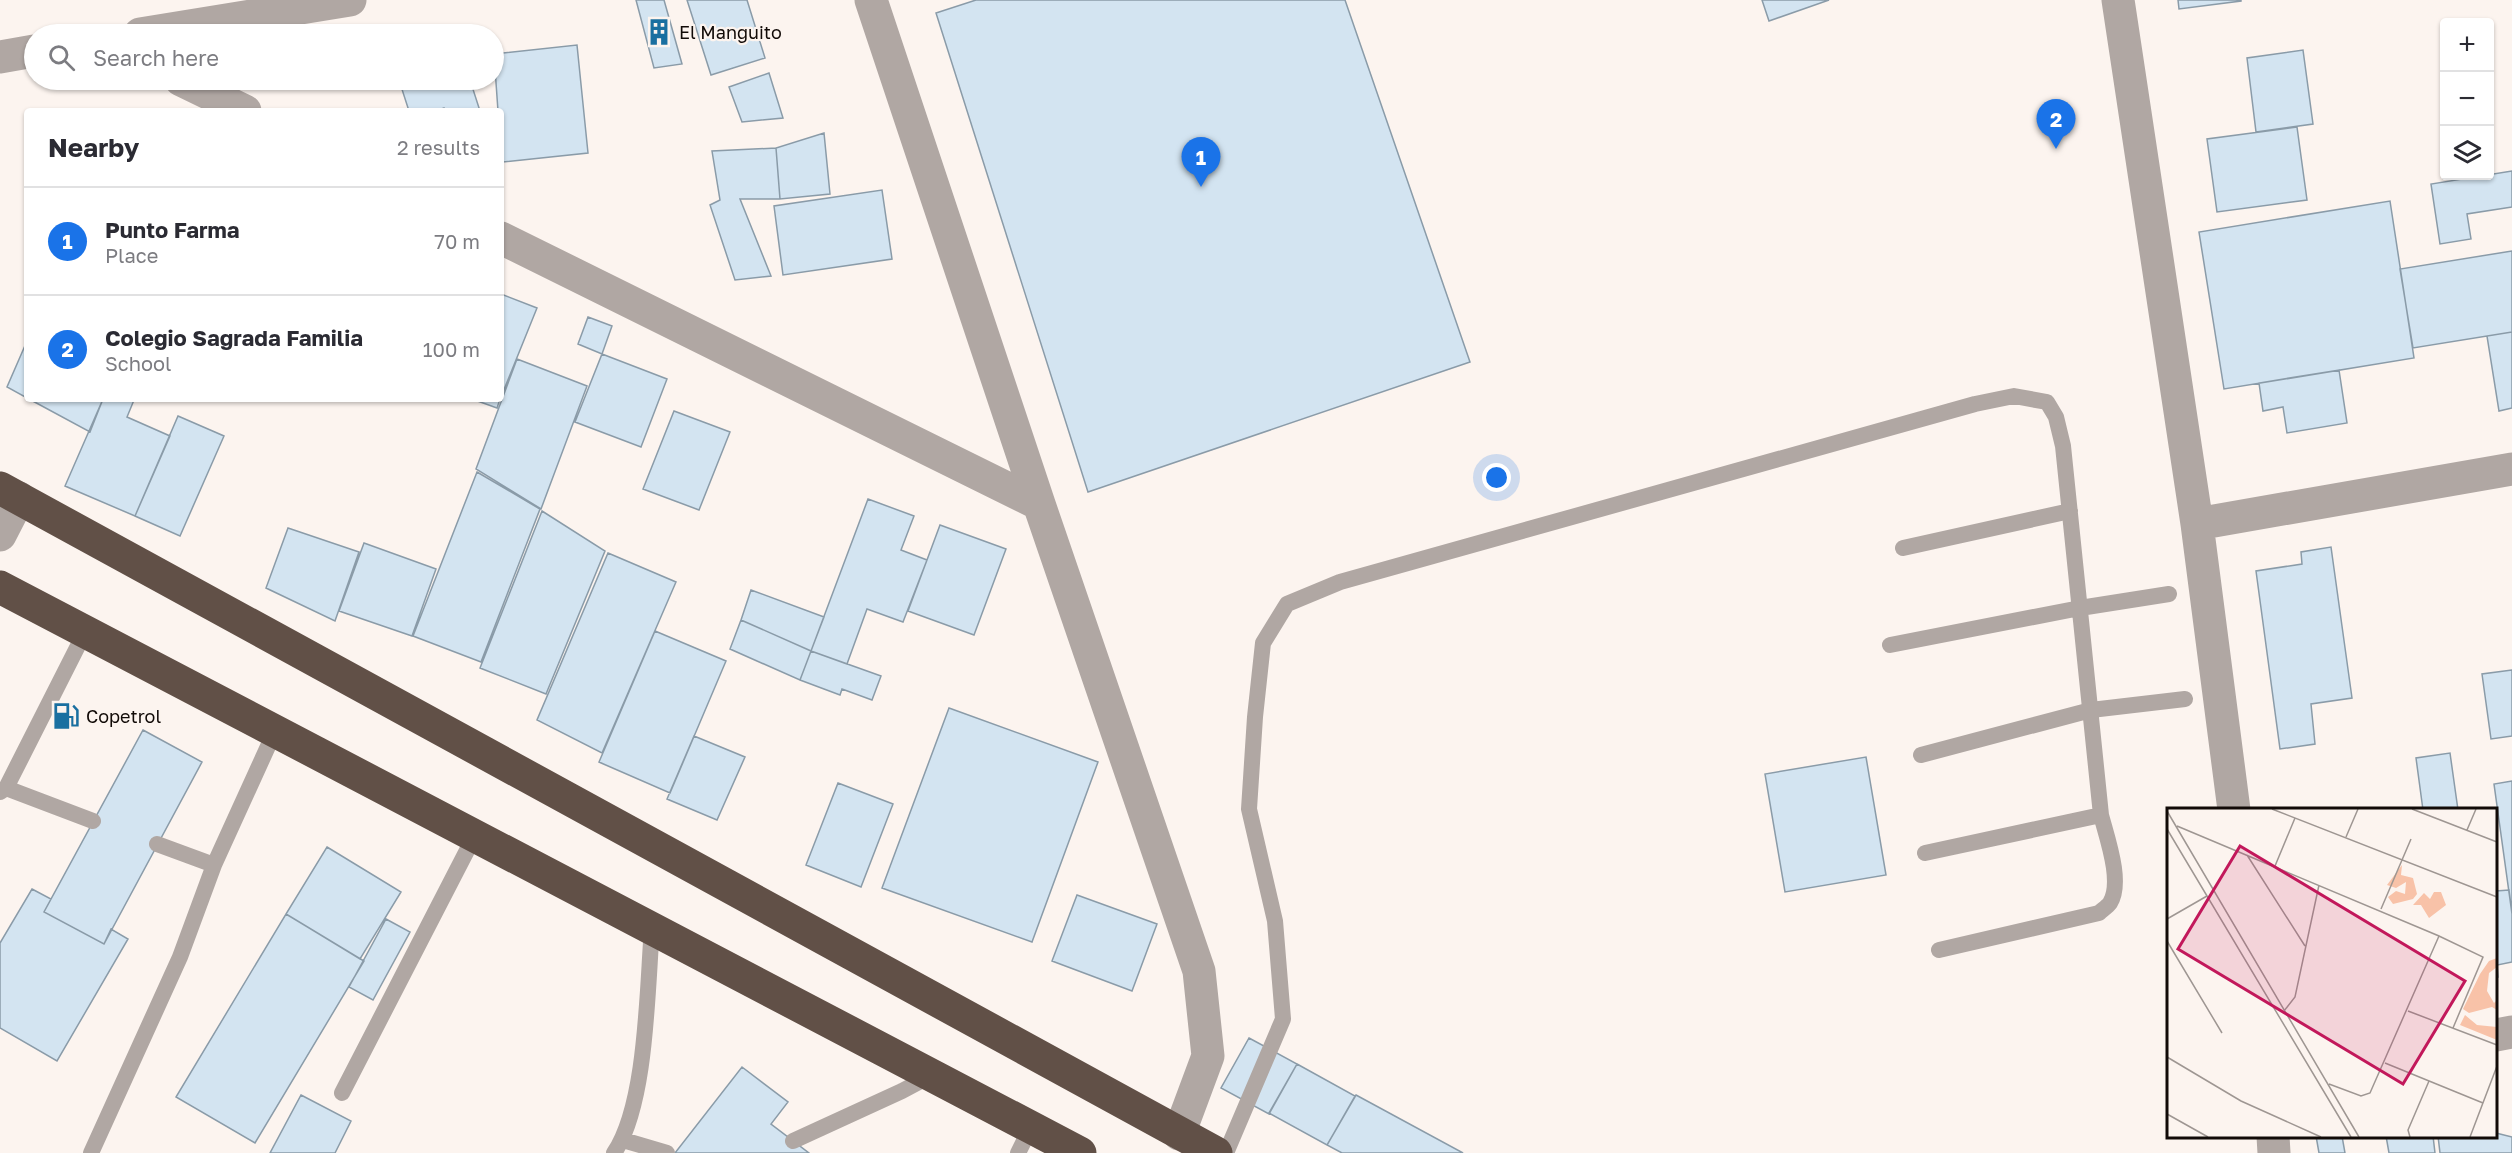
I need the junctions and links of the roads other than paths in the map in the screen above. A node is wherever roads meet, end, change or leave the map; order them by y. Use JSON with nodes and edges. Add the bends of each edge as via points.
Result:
{"nodes":[{"id":1,"x":350,"y":0,"type":"edge"},
{"id":2,"x":871,"y":0,"type":"edge"},
{"id":3,"x":2118,"y":0,"type":"edge"},
{"id":4,"x":202,"y":24,"type":"edge"},
{"id":5,"x":24,"y":53,"type":"edge"},
{"id":6,"x":0,"y":57,"type":"edge"},
{"id":7,"x":202,"y":90,"type":"edge"},
{"id":8,"x":239,"y":108,"type":"edge"},
{"id":9,"x":504,"y":239,"type":"edge"},
{"id":10,"x":2512,"y":469,"type":"edge"},
{"id":11,"x":10,"y":493,"type":"edge"},
{"id":12,"x":1039,"y":504,"type":"junction"},
{"id":13,"x":2070,"y":511,"type":"junction"},
{"id":14,"x":2197,"y":524,"type":"junction"},
{"id":15,"x":0,"y":535,"type":"edge"},
{"id":16,"x":1903,"y":548,"type":"dead end"},
{"id":17,"x":0,"y":587,"type":"edge"},
{"id":18,"x":2169,"y":594,"type":"dead end"},
{"id":19,"x":2080,"y":608,"type":"junction"},
{"id":20,"x":85,"y":632,"type":"junction"},
{"id":21,"x":1890,"y":645,"type":"dead end"},
{"id":22,"x":2185,"y":699,"type":"dead end"},
{"id":23,"x":2091,"y":710,"type":"junction"},
{"id":24,"x":275,"y":731,"type":"junction"},
{"id":25,"x":1921,"y":755,"type":"dead end"},
{"id":26,"x":3,"y":790,"type":"edge"},
{"id":27,"x":2234,"y":808,"type":"edge"},
{"id":28,"x":2101,"y":815,"type":"junction"},
{"id":29,"x":93,"y":821,"type":"dead end"},
{"id":30,"x":475,"y":835,"type":"junction"},
{"id":31,"x":157,"y":844,"type":"dead end"},
{"id":32,"x":1925,"y":853,"type":"dead end"},
{"id":33,"x":214,"y":865,"type":"junction"},
{"id":34,"x":652,"y":928,"type":"junction"},
{"id":35,"x":1939,"y":950,"type":"dead end"},
{"id":36,"x":2512,"y":1032,"type":"edge"},
{"id":37,"x":2497,"y":1035,"type":"edge"},
{"id":38,"x":932,"y":1075,"type":"junction"},
{"id":39,"x":342,"y":1093,"type":"dead end"},
{"id":40,"x":1179,"y":1134,"type":"junction"},
{"id":41,"x":2272,"y":1138,"type":"edge"},
{"id":42,"x":1025,"y":1140,"type":"edge"},
{"id":43,"x":794,"y":1141,"type":"dead end"},
{"id":44,"x":618,"y":1146,"type":"edge"},
{"id":45,"x":91,"y":1153,"type":"edge"},
{"id":46,"x":667,"y":1153,"type":"edge"},
{"id":47,"x":1080,"y":1153,"type":"edge"},
{"id":48,"x":1216,"y":1153,"type":"edge"},
{"id":49,"x":1226,"y":1153,"type":"edge"},
{"id":50,"x":2274,"y":1153,"type":"edge"}],
"edges":[{"from":1,"to":4,"type":"street"},
{"from":2,"to":12,"type":"street"},
{"from":3,"to":14,"type":"street"},
{"from":5,"to":6,"type":"street"},
{"from":7,"to":8,"type":"street"},
{"from":9,"to":12,"type":"street"},
{"from":10,"to":14,"type":"street"},
{"from":11,"to":15,"type":"street"},
{"from":11,"to":40,"type":"highway"},
{"from":12,"to":40,"type":"street","via":[[1199,971],[1208,1056]]},
{"from":13,"to":16,"type":"lane"},
{"from":13,"to":19,"type":"lane"},
{"from":13,"to":49,"type":"lane","via":[[2056,417],[2047,402],[2014,396],[1351,578],[1287,603],[1263,643],[1249,809],[1275,921],[1282,1019]]},
{"from":14,"to":27,"type":"street"},
{"from":17,"to":20,"type":"highway"},
{"from":18,"to":19,"type":"lane"},
{"from":19,"to":21,"type":"lane"},
{"from":19,"to":23,"type":"lane"},
{"from":20,"to":24,"type":"highway"},
{"from":20,"to":26,"type":"lane"},
{"from":22,"to":23,"type":"lane"},
{"from":23,"to":25,"type":"lane"},
{"from":23,"to":28,"type":"lane"},
{"from":24,"to":30,"type":"highway"},
{"from":24,"to":33,"type":"lane"},
{"from":26,"to":29,"type":"lane"},
{"from":28,"to":32,"type":"lane"},
{"from":28,"to":35,"type":"lane","via":[[2115,886],[2110,903],[2099,913]]},
{"from":30,"to":34,"type":"highway"},
{"from":30,"to":39,"type":"lane"},
{"from":31,"to":33,"type":"lane"},
{"from":33,"to":45,"type":"lane","via":[[180,957]]},
{"from":34,"to":38,"type":"highway"},
{"from":34,"to":44,"type":"lane","via":[[640,1068],[633,1106]]},
{"from":36,"to":37,"type":"street"},
{"from":38,"to":42,"type":"highway"},
{"from":38,"to":43,"type":"lane"},
{"from":40,"to":48,"type":"highway"},
{"from":41,"to":50,"type":"street"},
{"from":42,"to":47,"type":"highway"},
{"from":44,"to":46,"type":"lane"}]}
